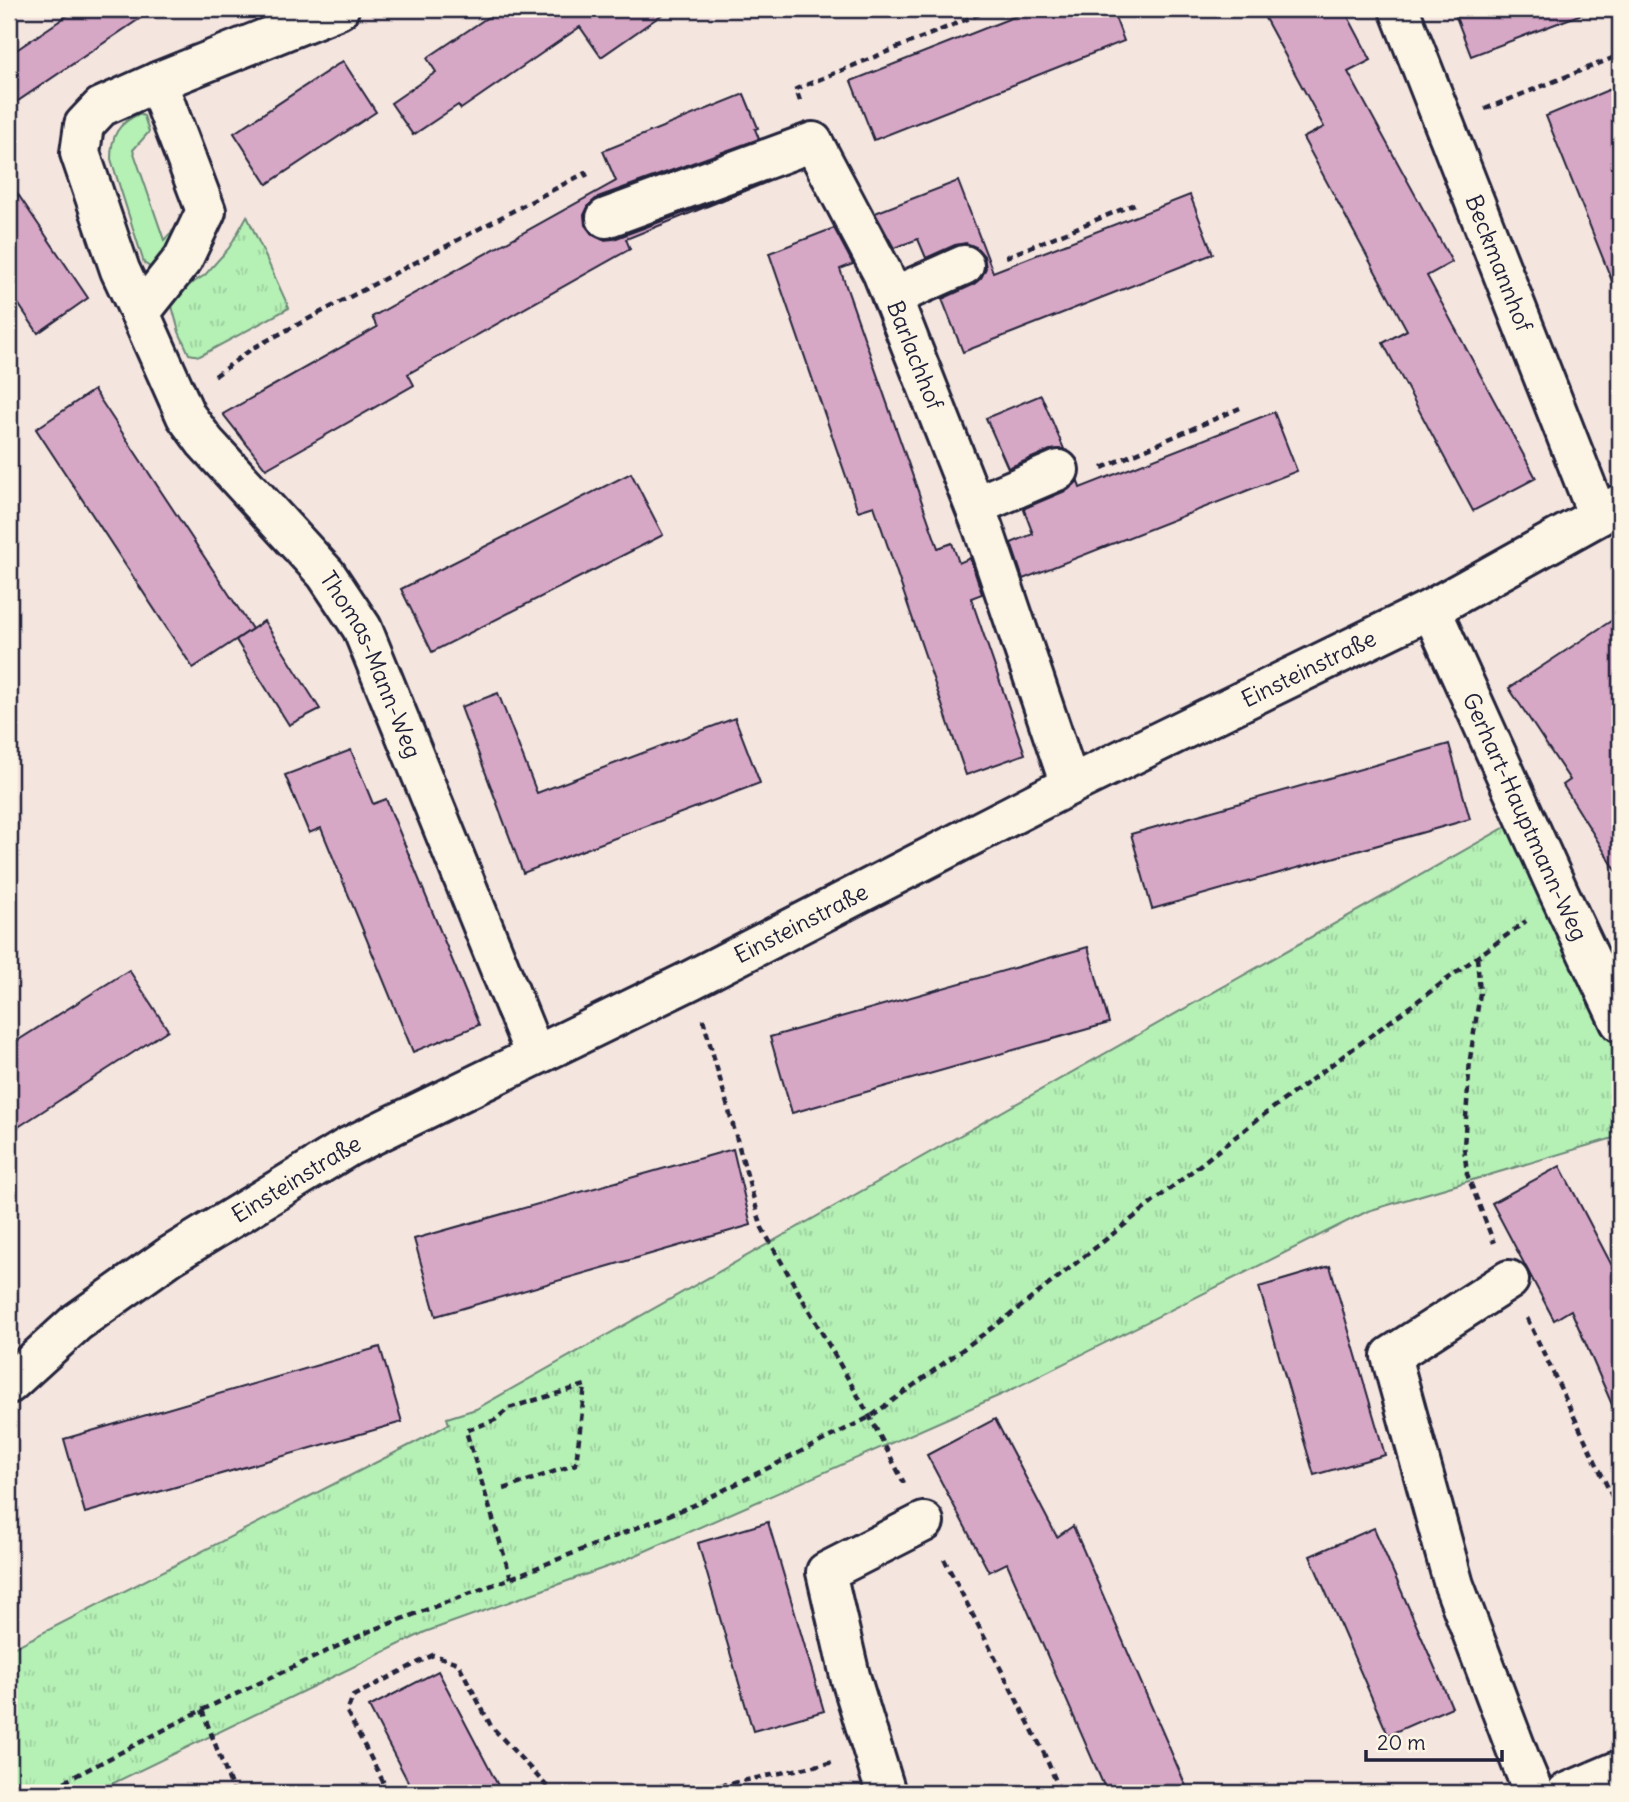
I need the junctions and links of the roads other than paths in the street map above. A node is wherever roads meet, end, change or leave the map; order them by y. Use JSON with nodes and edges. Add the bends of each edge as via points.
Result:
{"nodes":[{"id":1,"x":339,"y":9,"type":"edge"},
{"id":2,"x":1399,"y":9,"type":"edge"},
{"id":3,"x":157,"y":82,"type":"junction"},
{"id":4,"x":606,"y":218,"type":"road end"},
{"id":5,"x":964,"y":265,"type":"road end"},
{"id":6,"x":892,"y":297,"type":"junction"},
{"id":7,"x":140,"y":313,"type":"junction"},
{"id":8,"x":1059,"y":470,"type":"road end"},
{"id":9,"x":975,"y":506,"type":"junction"},
{"id":10,"x":1609,"y":510,"type":"edge"},
{"id":11,"x":1431,"y":609,"type":"junction"},
{"id":12,"x":1070,"y":785,"type":"junction"},
{"id":13,"x":1620,"y":1022,"type":"edge"},
{"id":14,"x":535,"y":1055,"type":"junction"},
{"id":15,"x":1509,"y":1280,"type":"road end"},
{"id":16,"x":9,"y":1384,"type":"edge"},
{"id":17,"x":925,"y":1522,"type":"road end"},
{"id":18,"x":1620,"y":1770,"type":"edge"},
{"id":19,"x":886,"y":1793,"type":"edge"},
{"id":20,"x":1534,"y":1793,"type":"edge"},
{"id":21,"x":1566,"y":1793,"type":"edge"}],
"edges":[{"from":1,"to":3,"type":"street","name":"Thomas-Mann-Weg"},
{"from":2,"to":10,"type":"street","name":"Beckmannhof"},
{"from":3,"to":7,"type":"street","via":[[206,211],[183,259]]},
{"from":3,"to":7,"type":"street","name":"Thomas-Mann-Weg","via":[[101,107],[84,125],[80,153],[120,270]]},
{"from":4,"to":6,"type":"street","name":"Barlachhof","via":[[813,142]]},
{"from":5,"to":6,"type":"street"},
{"from":6,"to":9,"type":"street","name":"Barlachhof"},
{"from":7,"to":14,"type":"street","name":"Thomas-Mann-Weg","via":[[187,416],[205,442],[326,574],[362,628]]},
{"from":8,"to":9,"type":"street"},
{"from":9,"to":12,"type":"street","name":"Barlachhof"},
{"from":10,"to":11,"type":"street","name":"Einsteinstraße"},
{"from":11,"to":12,"type":"street","name":"Einsteinstraße"},
{"from":11,"to":13,"type":"street","name":"Gerhart-Hauptmann-Weg"},
{"from":12,"to":14,"type":"street","name":"Einsteinstraße"},
{"from":14,"to":16,"type":"street","name":"Einsteinstraße","via":[[348,1147],[170,1256],[77,1322]]},
{"from":15,"to":20,"type":"street","via":[[1391,1356],[1454,1585]]},
{"from":17,"to":19,"type":"street","via":[[826,1572],[850,1676]]},
{"from":18,"to":21,"type":"street"}]}
